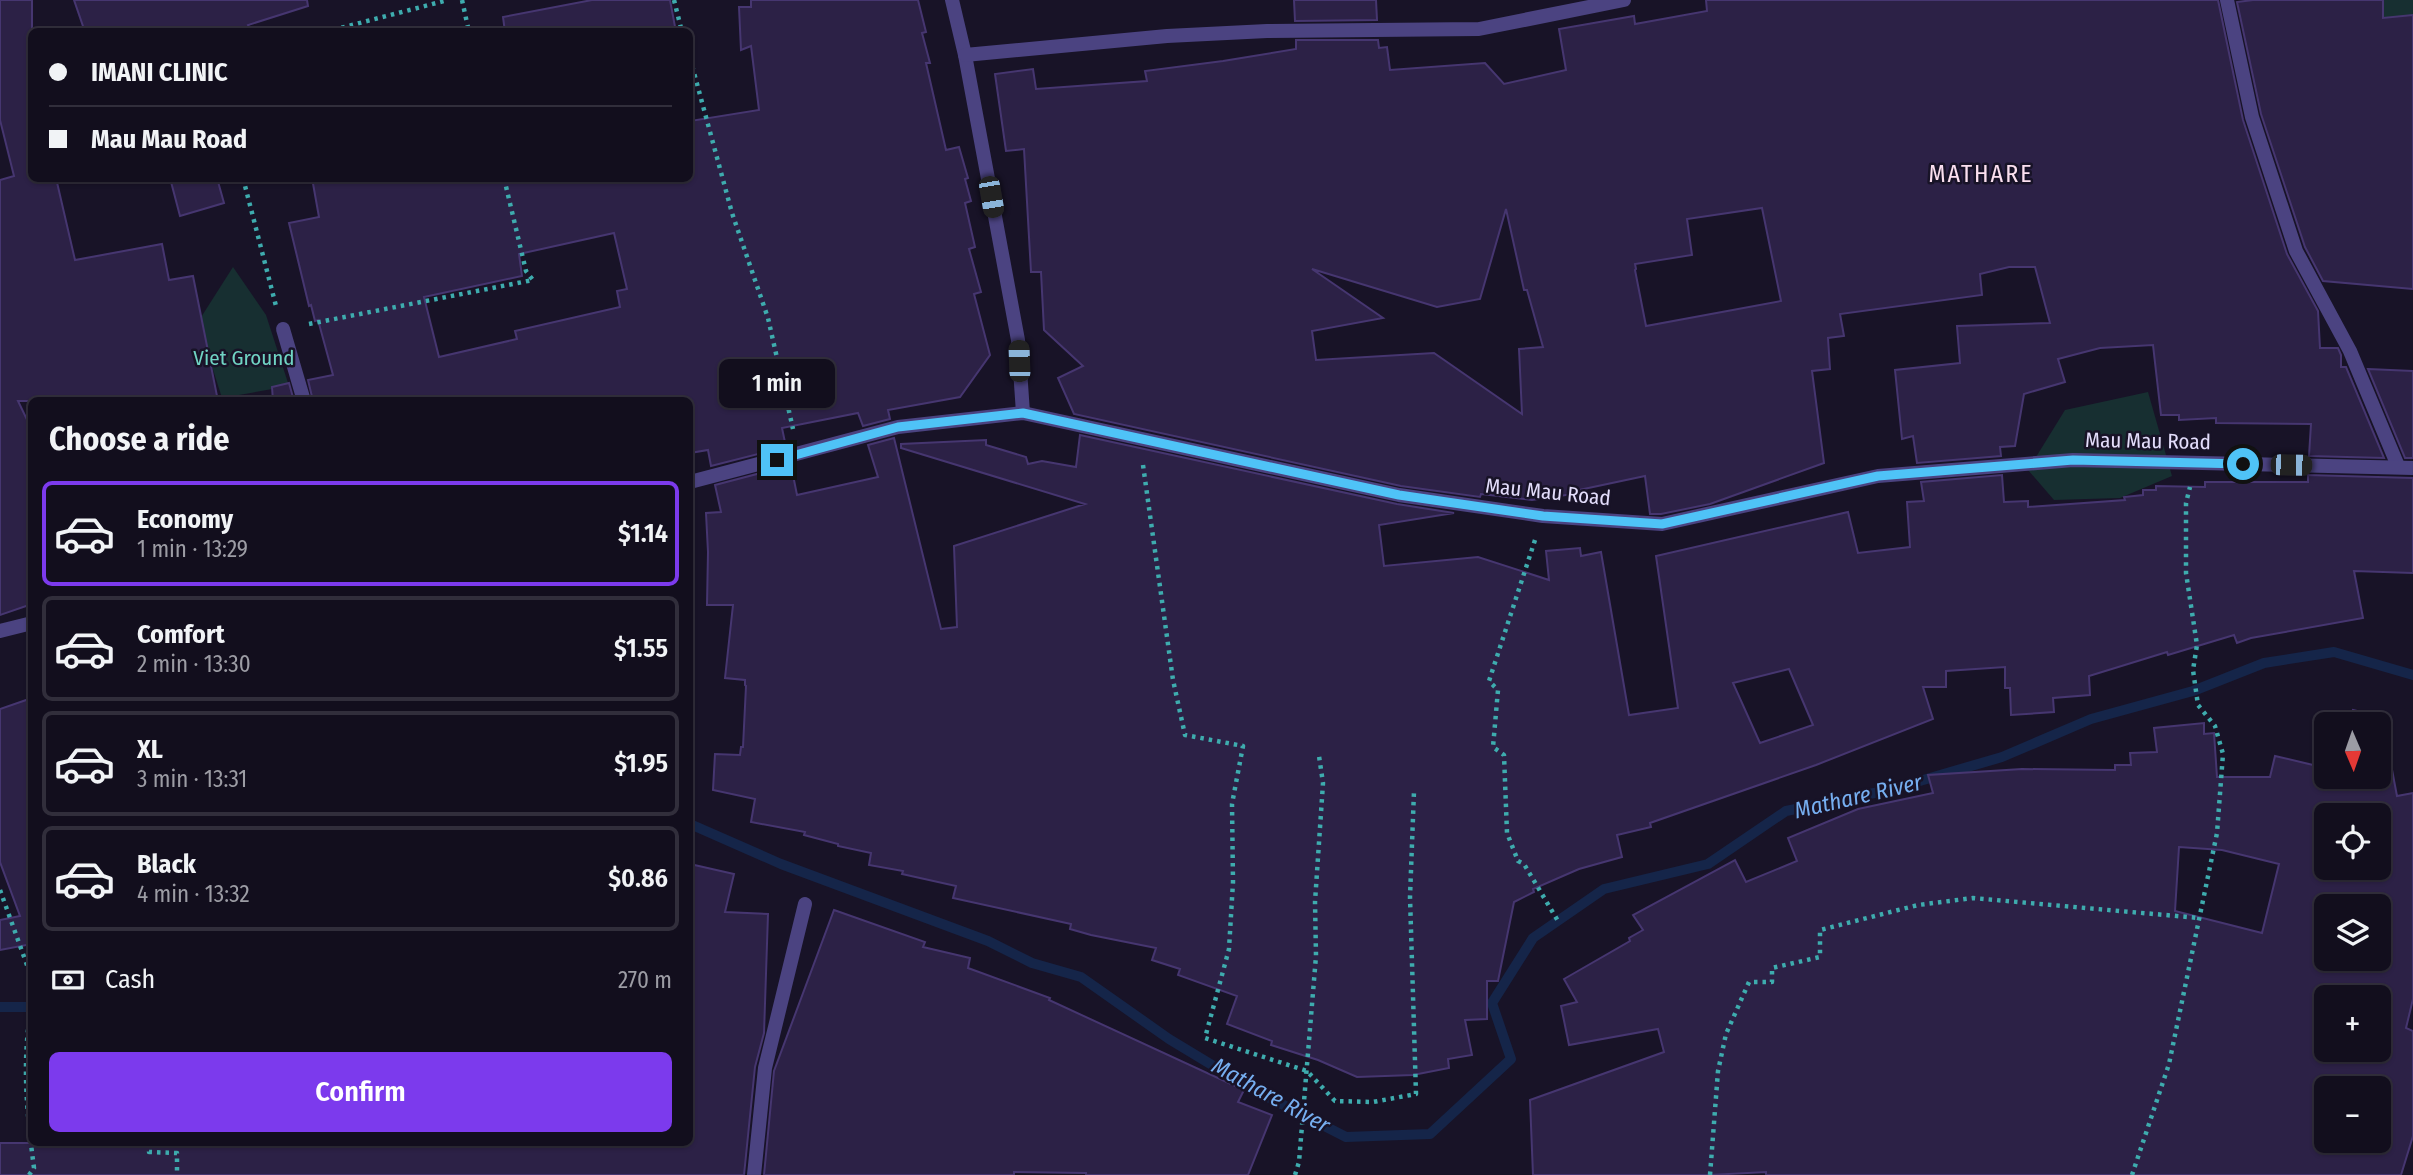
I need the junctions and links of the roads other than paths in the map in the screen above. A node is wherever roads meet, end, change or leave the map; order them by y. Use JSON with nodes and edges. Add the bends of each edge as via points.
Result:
{"nodes":[{"id":1,"x":952,"y":0,"type":"edge"},
{"id":2,"x":1624,"y":0,"type":"edge"},
{"id":3,"x":2227,"y":0,"type":"edge"},
{"id":4,"x":965,"y":55,"type":"junction"},
{"id":5,"x":283,"y":330,"type":"road end"},
{"id":6,"x":303,"y":397,"type":"edge"},
{"id":7,"x":1023,"y":413,"type":"junction"},
{"id":8,"x":2398,"y":467,"type":"junction"},
{"id":9,"x":2413,"y":468,"type":"edge"},
{"id":10,"x":693,"y":481,"type":"edge"},
{"id":11,"x":28,"y":624,"type":"edge"},
{"id":12,"x":0,"y":631,"type":"edge"},
{"id":13,"x":805,"y":904,"type":"dead end"},
{"id":14,"x":754,"y":1175,"type":"edge"}],
"edges":[{"from":1,"to":4,"type":"street"},
{"from":2,"to":4,"type":"street","via":[[1479,29],[1167,36]]},
{"from":3,"to":8,"type":"street","via":[[2252,117],[2296,251],[2350,351]]},
{"from":4,"to":7,"type":"street","via":[[1018,340]]},
{"from":5,"to":6,"type":"street"},
{"from":7,"to":8,"type":"street","name":"Mau Mau Road","via":[[1399,495],[1543,516],[1662,524],[1878,476],[2073,460]]},
{"from":7,"to":10,"type":"street","name":"Mau Mau Road","via":[[898,427]]},
{"from":8,"to":9,"type":"street","name":"Mau Mau Road"},
{"from":11,"to":12,"type":"street"},
{"from":13,"to":14,"type":"street","via":[[765,1068]]}]}
